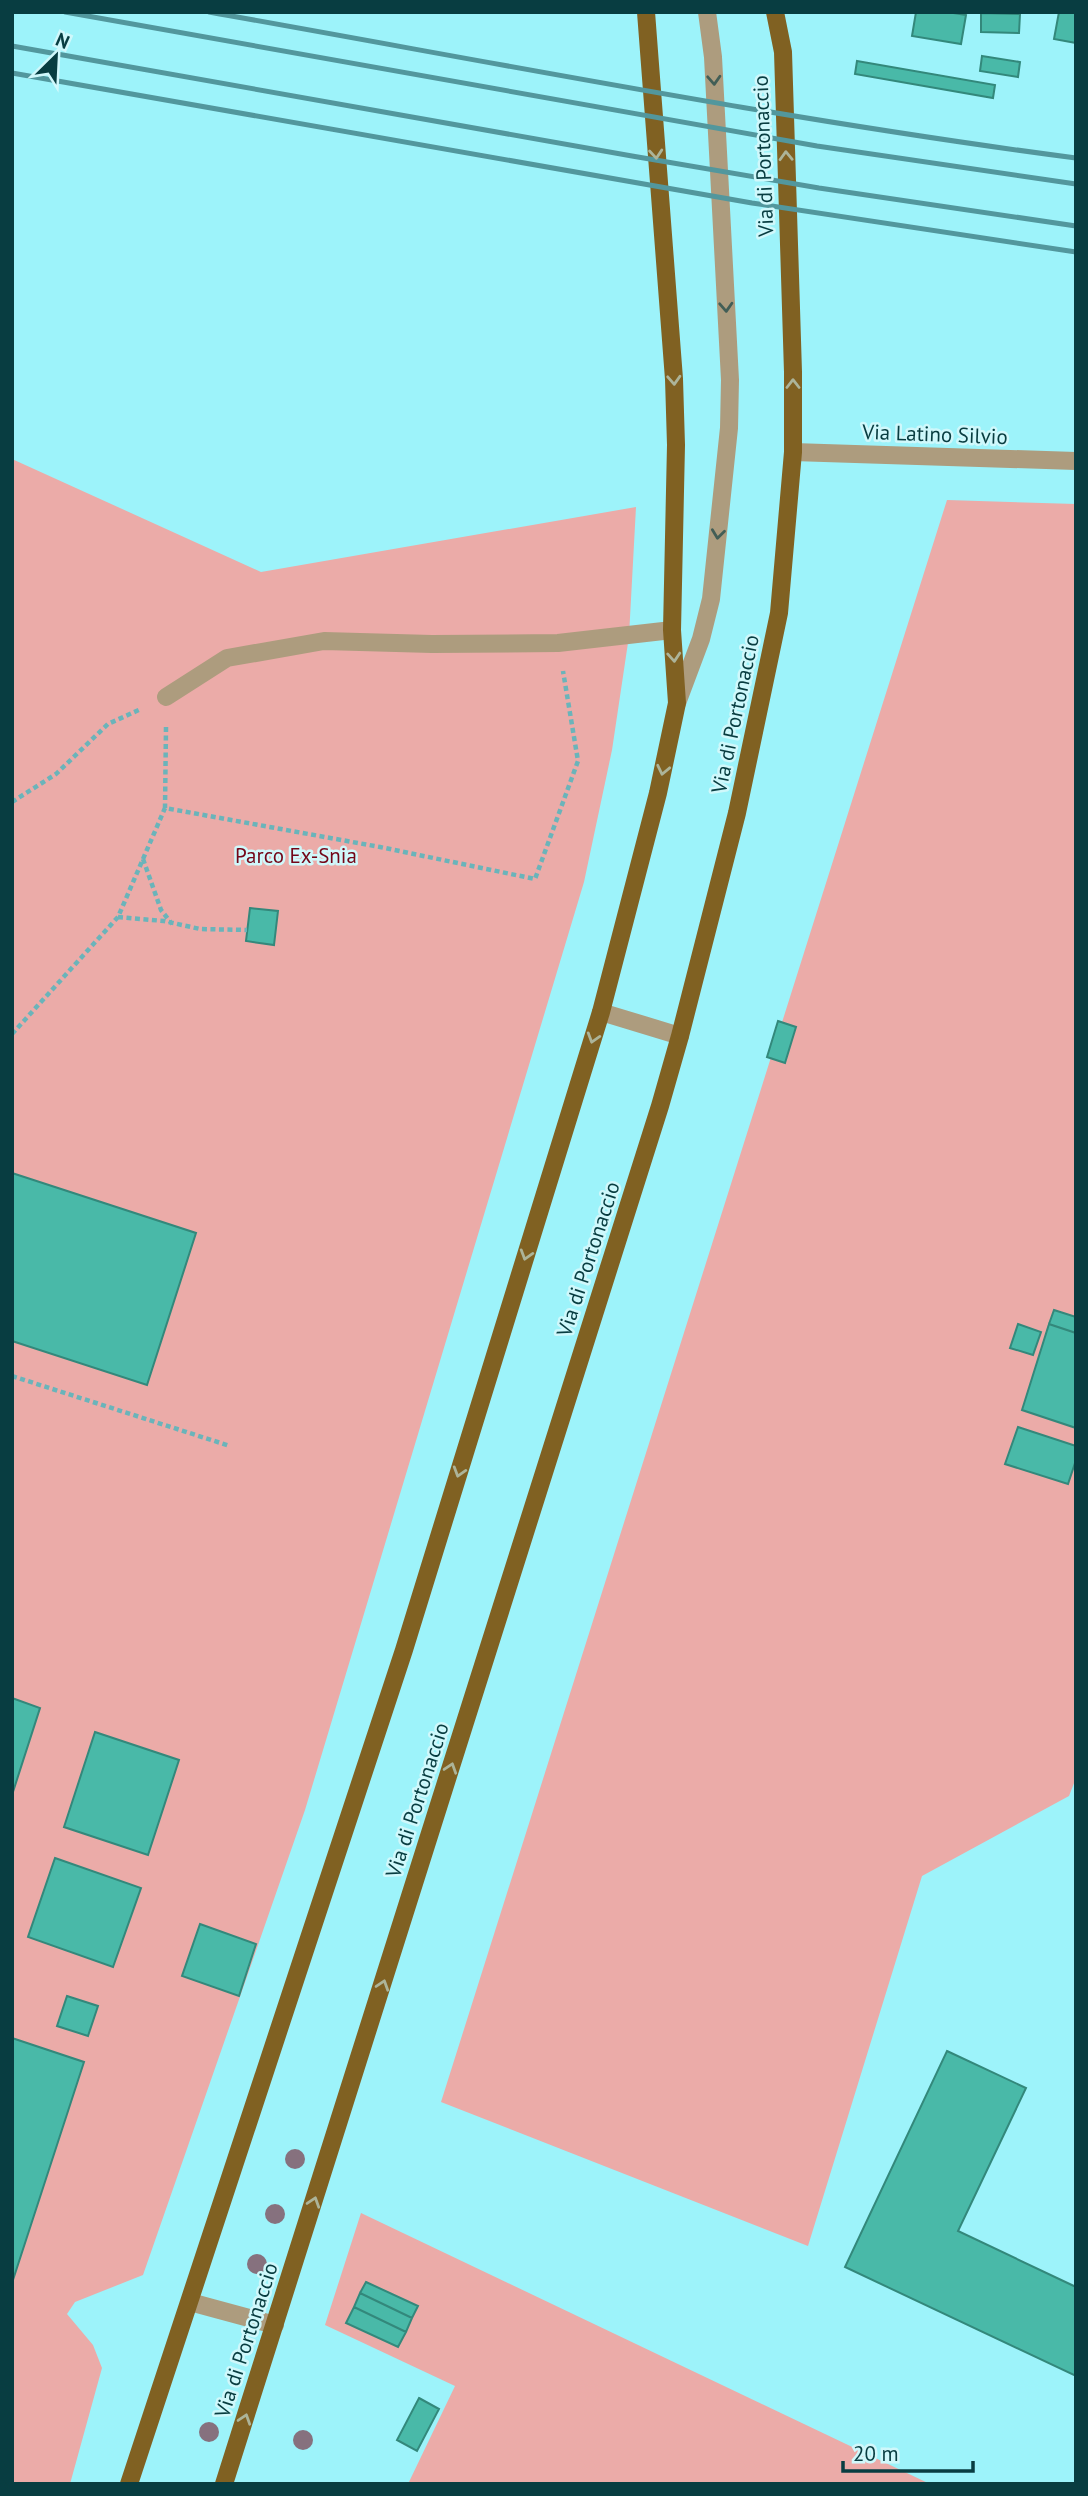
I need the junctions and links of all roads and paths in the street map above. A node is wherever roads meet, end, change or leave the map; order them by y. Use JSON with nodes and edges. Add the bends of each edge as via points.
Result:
{"nodes":[{"id":1,"x":646,"y":12,"type":"edge"},
{"id":2,"x":706,"y":12,"type":"edge"},
{"id":3,"x":775,"y":12,"type":"edge"},
{"id":4,"x":793,"y":452,"type":"junction"},
{"id":5,"x":1076,"y":461,"type":"edge"},
{"id":6,"x":672,"y":630,"type":"junction"},
{"id":7,"x":558,"y":643,"type":"junction"},
{"id":8,"x":166,"y":697,"type":"junction"},
{"id":9,"x":677,"y":703,"type":"junction"},
{"id":10,"x":12,"y":802,"type":"edge"},
{"id":11,"x":165,"y":808,"type":"junction"},
{"id":12,"x":143,"y":859,"type":"junction"},
{"id":13,"x":118,"y":917,"type":"junction"},
{"id":14,"x":173,"y":924,"type":"junction"},
{"id":15,"x":247,"y":930,"type":"dead end"},
{"id":16,"x":601,"y":1012,"type":"junction"},
{"id":17,"x":12,"y":1034,"type":"edge"},
{"id":18,"x":681,"y":1036,"type":"junction"},
{"id":19,"x":12,"y":1377,"type":"edge"},
{"id":20,"x":230,"y":1446,"type":"dead end"},
{"id":21,"x":190,"y":2302,"type":"junction"},
{"id":22,"x":275,"y":2325,"type":"junction"},
{"id":23,"x":129,"y":2484,"type":"edge"},
{"id":24,"x":224,"y":2484,"type":"edge"}],
"edges":[{"from":1,"to":6,"type":"main road","name":"Via di Portonaccio","one_way":true,"via":[[674,379]]},
{"from":2,"to":9,"type":"street","name":"Via di Portonaccio","one_way":true,"via":[[713,57],[730,405],[711,598]]},
{"from":4,"to":3,"type":"main road","name":"Via di Portonaccio","one_way":true,"via":[[783,52]]},
{"from":4,"to":5,"type":"street","name":"Via Latino Silvio"},
{"from":4,"to":18,"type":"main road","name":"Via di Portonaccio","via":[[779,613],[768,674]]},
{"from":6,"to":7,"type":"street"},
{"from":6,"to":9,"type":"main road","name":"Via di Portonaccio","one_way":true},
{"from":7,"to":8,"type":"street","via":[[324,641],[227,658]]},
{"from":7,"to":11,"type":"path","via":[[578,761],[535,879]]},
{"from":8,"to":10,"type":"path","via":[[108,724],[56,774]]},
{"from":8,"to":11,"type":"path"},
{"from":9,"to":16,"type":"main road","name":"Via di Portonaccio","one_way":true},
{"from":11,"to":12,"type":"path"},
{"from":12,"to":13,"type":"path"},
{"from":12,"to":14,"type":"path","via":[[161,911]]},
{"from":13,"to":14,"type":"path"},
{"from":13,"to":17,"type":"path"},
{"from":14,"to":15,"type":"path"},
{"from":16,"to":18,"type":"street"},
{"from":16,"to":21,"type":"main road","name":"Via di Portonaccio","one_way":true,"via":[[404,1650]]},
{"from":22,"to":18,"type":"main road","name":"Via di Portonaccio","one_way":true},
{"from":19,"to":20,"type":"path"},
{"from":21,"to":22,"type":"street"},
{"from":21,"to":23,"type":"main road","name":"Via di Portonaccio"},
{"from":24,"to":22,"type":"main road","name":"Via di Portonaccio","one_way":true}]}
